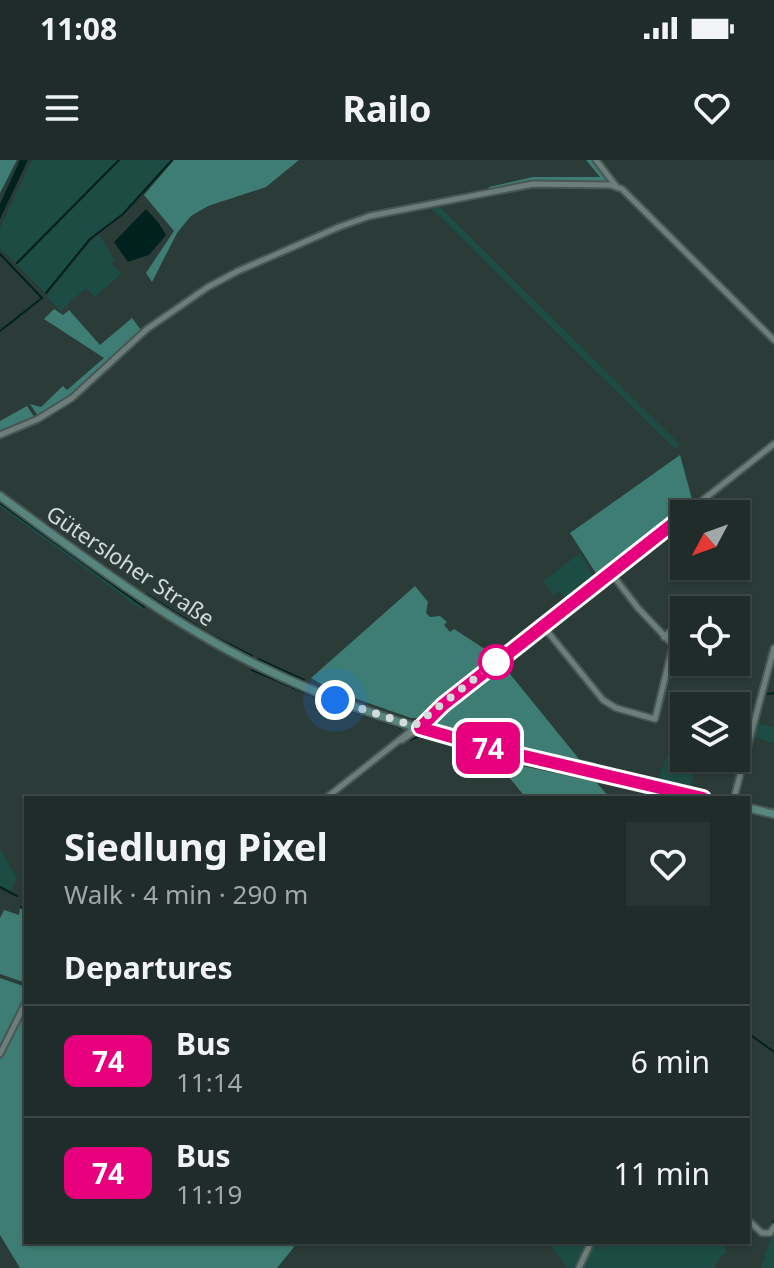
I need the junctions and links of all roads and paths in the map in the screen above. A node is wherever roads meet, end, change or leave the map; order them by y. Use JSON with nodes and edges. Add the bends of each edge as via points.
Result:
{"nodes":[{"id":1,"x":596,"y":160,"type":"edge"},
{"id":2,"x":616,"y":186,"type":"junction"},
{"id":3,"x":774,"y":340,"type":"edge"},
{"id":4,"x":0,"y":435,"type":"edge"},
{"id":5,"x":774,"y":444,"type":"edge"},
{"id":6,"x":0,"y":496,"type":"edge"},
{"id":7,"x":702,"y":500,"type":"edge"},
{"id":8,"x":670,"y":526,"type":"edge"},
{"id":9,"x":610,"y":573,"type":"junction"},
{"id":10,"x":543,"y":626,"type":"junction"},
{"id":11,"x":670,"y":632,"type":"edge"},
{"id":12,"x":664,"y":637,"type":"junction"},
{"id":13,"x":774,"y":648,"type":"edge"},
{"id":14,"x":417,"y":727,"type":"junction"},
{"id":15,"x":750,"y":738,"type":"edge"},
{"id":16,"x":741,"y":772,"type":"edge"},
{"id":17,"x":329,"y":796,"type":"edge"},
{"id":18,"x":694,"y":796,"type":"edge"},
{"id":19,"x":735,"y":796,"type":"edge"},
{"id":20,"x":750,"y":808,"type":"edge"},
{"id":21,"x":774,"y":814,"type":"edge"},
{"id":22,"x":24,"y":1006,"type":"edge"},
{"id":23,"x":0,"y":1054,"type":"edge"},
{"id":24,"x":750,"y":1222,"type":"edge"},
{"id":25,"x":774,"y":1227,"type":"edge"},
{"id":26,"x":590,"y":1244,"type":"edge"},
{"id":27,"x":579,"y":1268,"type":"edge"}],
"edges":[{"from":1,"to":2,"type":"street"},
{"from":2,"to":3,"type":"street"},
{"from":2,"to":4,"type":"street","via":[[533,184],[370,216],[339,227],[208,287],[147,329],[72,398]]},
{"from":5,"to":7,"type":"street"},
{"from":6,"to":14,"type":"main road","name":"Gütersloher Straße","via":[[206,639],[310,690]]},
{"from":8,"to":9,"type":"street"},
{"from":9,"to":10,"type":"street"},
{"from":9,"to":12,"type":"street"},
{"from":10,"to":12,"type":"street","via":[[603,700],[655,719],[674,648]]},
{"from":10,"to":14,"type":"street"},
{"from":11,"to":12,"type":"street"},
{"from":13,"to":15,"type":"street"},
{"from":14,"to":17,"type":"street"},
{"from":14,"to":18,"type":"main road","name":"Gütersloher Straße"},
{"from":16,"to":19,"type":"street"},
{"from":20,"to":21,"type":"main road"},
{"from":22,"to":23,"type":"street"},
{"from":24,"to":25,"type":"street","via":[[762,1233]]},
{"from":26,"to":27,"type":"street"}]}
